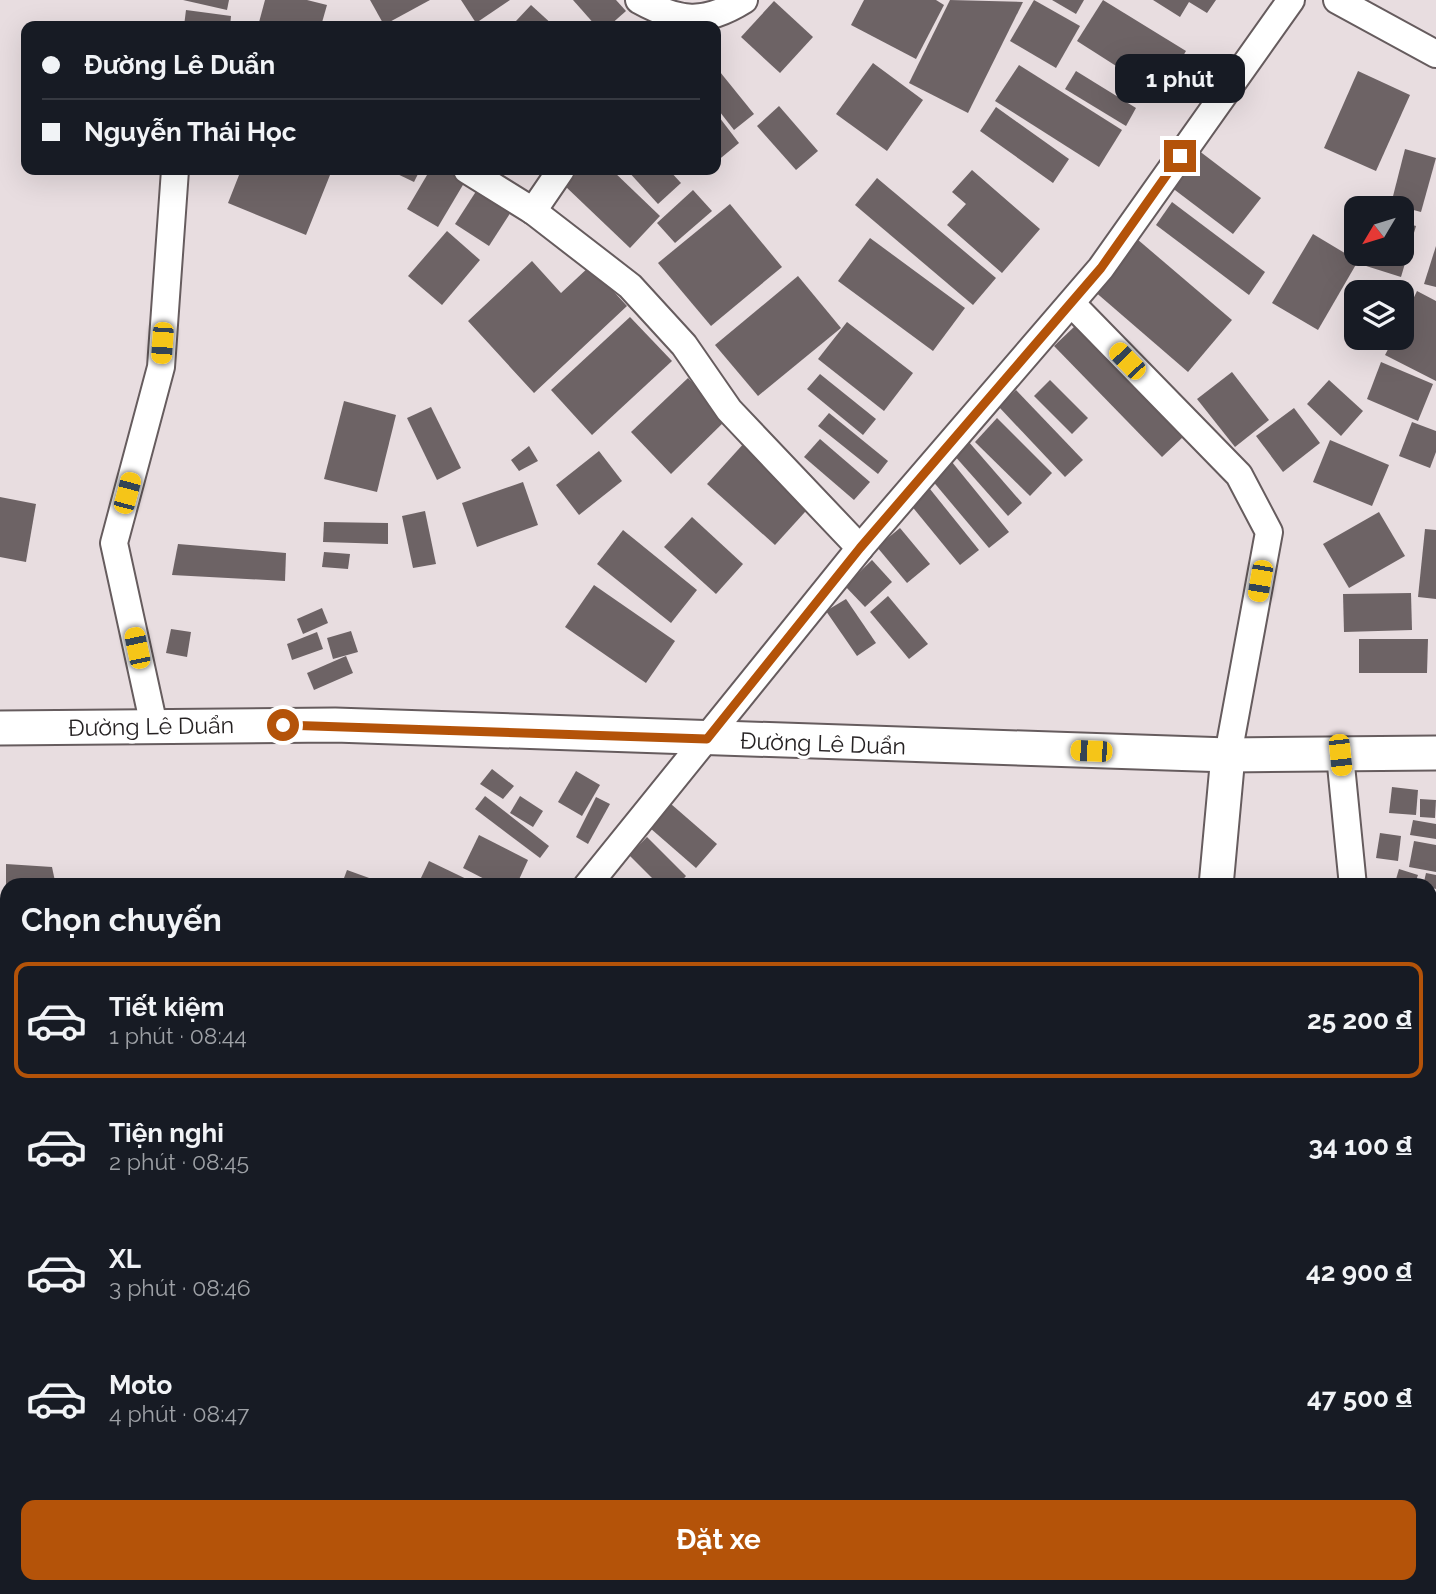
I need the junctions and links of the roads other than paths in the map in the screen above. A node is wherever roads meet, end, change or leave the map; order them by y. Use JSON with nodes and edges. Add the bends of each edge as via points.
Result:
{"nodes":[{"id":1,"x":639,"y":0,"type":"edge"},
{"id":2,"x":744,"y":0,"type":"edge"},
{"id":3,"x":1291,"y":0,"type":"edge"},
{"id":4,"x":1337,"y":0,"type":"edge"},
{"id":5,"x":679,"y":21,"type":"edge"},
{"id":6,"x":691,"y":21,"type":"edge"},
{"id":7,"x":1436,"y":54,"type":"edge"},
{"id":8,"x":176,"y":175,"type":"edge"},
{"id":9,"x":475,"y":175,"type":"edge"},
{"id":10,"x":558,"y":175,"type":"edge"},
{"id":11,"x":533,"y":211,"type":"junction"},
{"id":12,"x":1072,"y":303,"type":"junction"},
{"id":13,"x":860,"y":548,"type":"junction"},
{"id":14,"x":155,"y":726,"type":"junction"},
{"id":15,"x":0,"y":728,"type":"edge"},
{"id":16,"x":707,"y":739,"type":"junction"},
{"id":17,"x":1436,"y":753,"type":"edge"},
{"id":18,"x":1228,"y":755,"type":"junction"},
{"id":19,"x":1340,"y":755,"type":"junction"},
{"id":20,"x":594,"y":878,"type":"edge"},
{"id":21,"x":1217,"y":878,"type":"edge"},
{"id":22,"x":1352,"y":878,"type":"edge"}],
"edges":[{"from":1,"to":5,"type":"street"},
{"from":2,"to":6,"type":"street"},
{"from":3,"to":12,"type":"street"},
{"from":4,"to":7,"type":"street"},
{"from":8,"to":14,"type":"street","via":[[161,367],[114,543]]},
{"from":9,"to":11,"type":"street"},
{"from":10,"to":11,"type":"street"},
{"from":11,"to":13,"type":"street","via":[[631,286],[659,315],[729,410]]},
{"from":12,"to":13,"type":"street"},
{"from":12,"to":18,"type":"street","via":[[1239,475],[1269,532]]},
{"from":13,"to":16,"type":"street"},
{"from":14,"to":15,"type":"street","name":"Đường Lê Duẩn"},
{"from":14,"to":16,"type":"street","name":"Đường Lê Duẩn","via":[[335,724]]},
{"from":16,"to":18,"type":"street","name":"Đường Lê Duẩn"},
{"from":16,"to":20,"type":"street"},
{"from":17,"to":19,"type":"street","name":"Đường Lê Duẩn"},
{"from":18,"to":19,"type":"street","name":"Đường Lê Duẩn"},
{"from":18,"to":21,"type":"street"},
{"from":19,"to":22,"type":"street"}]}
